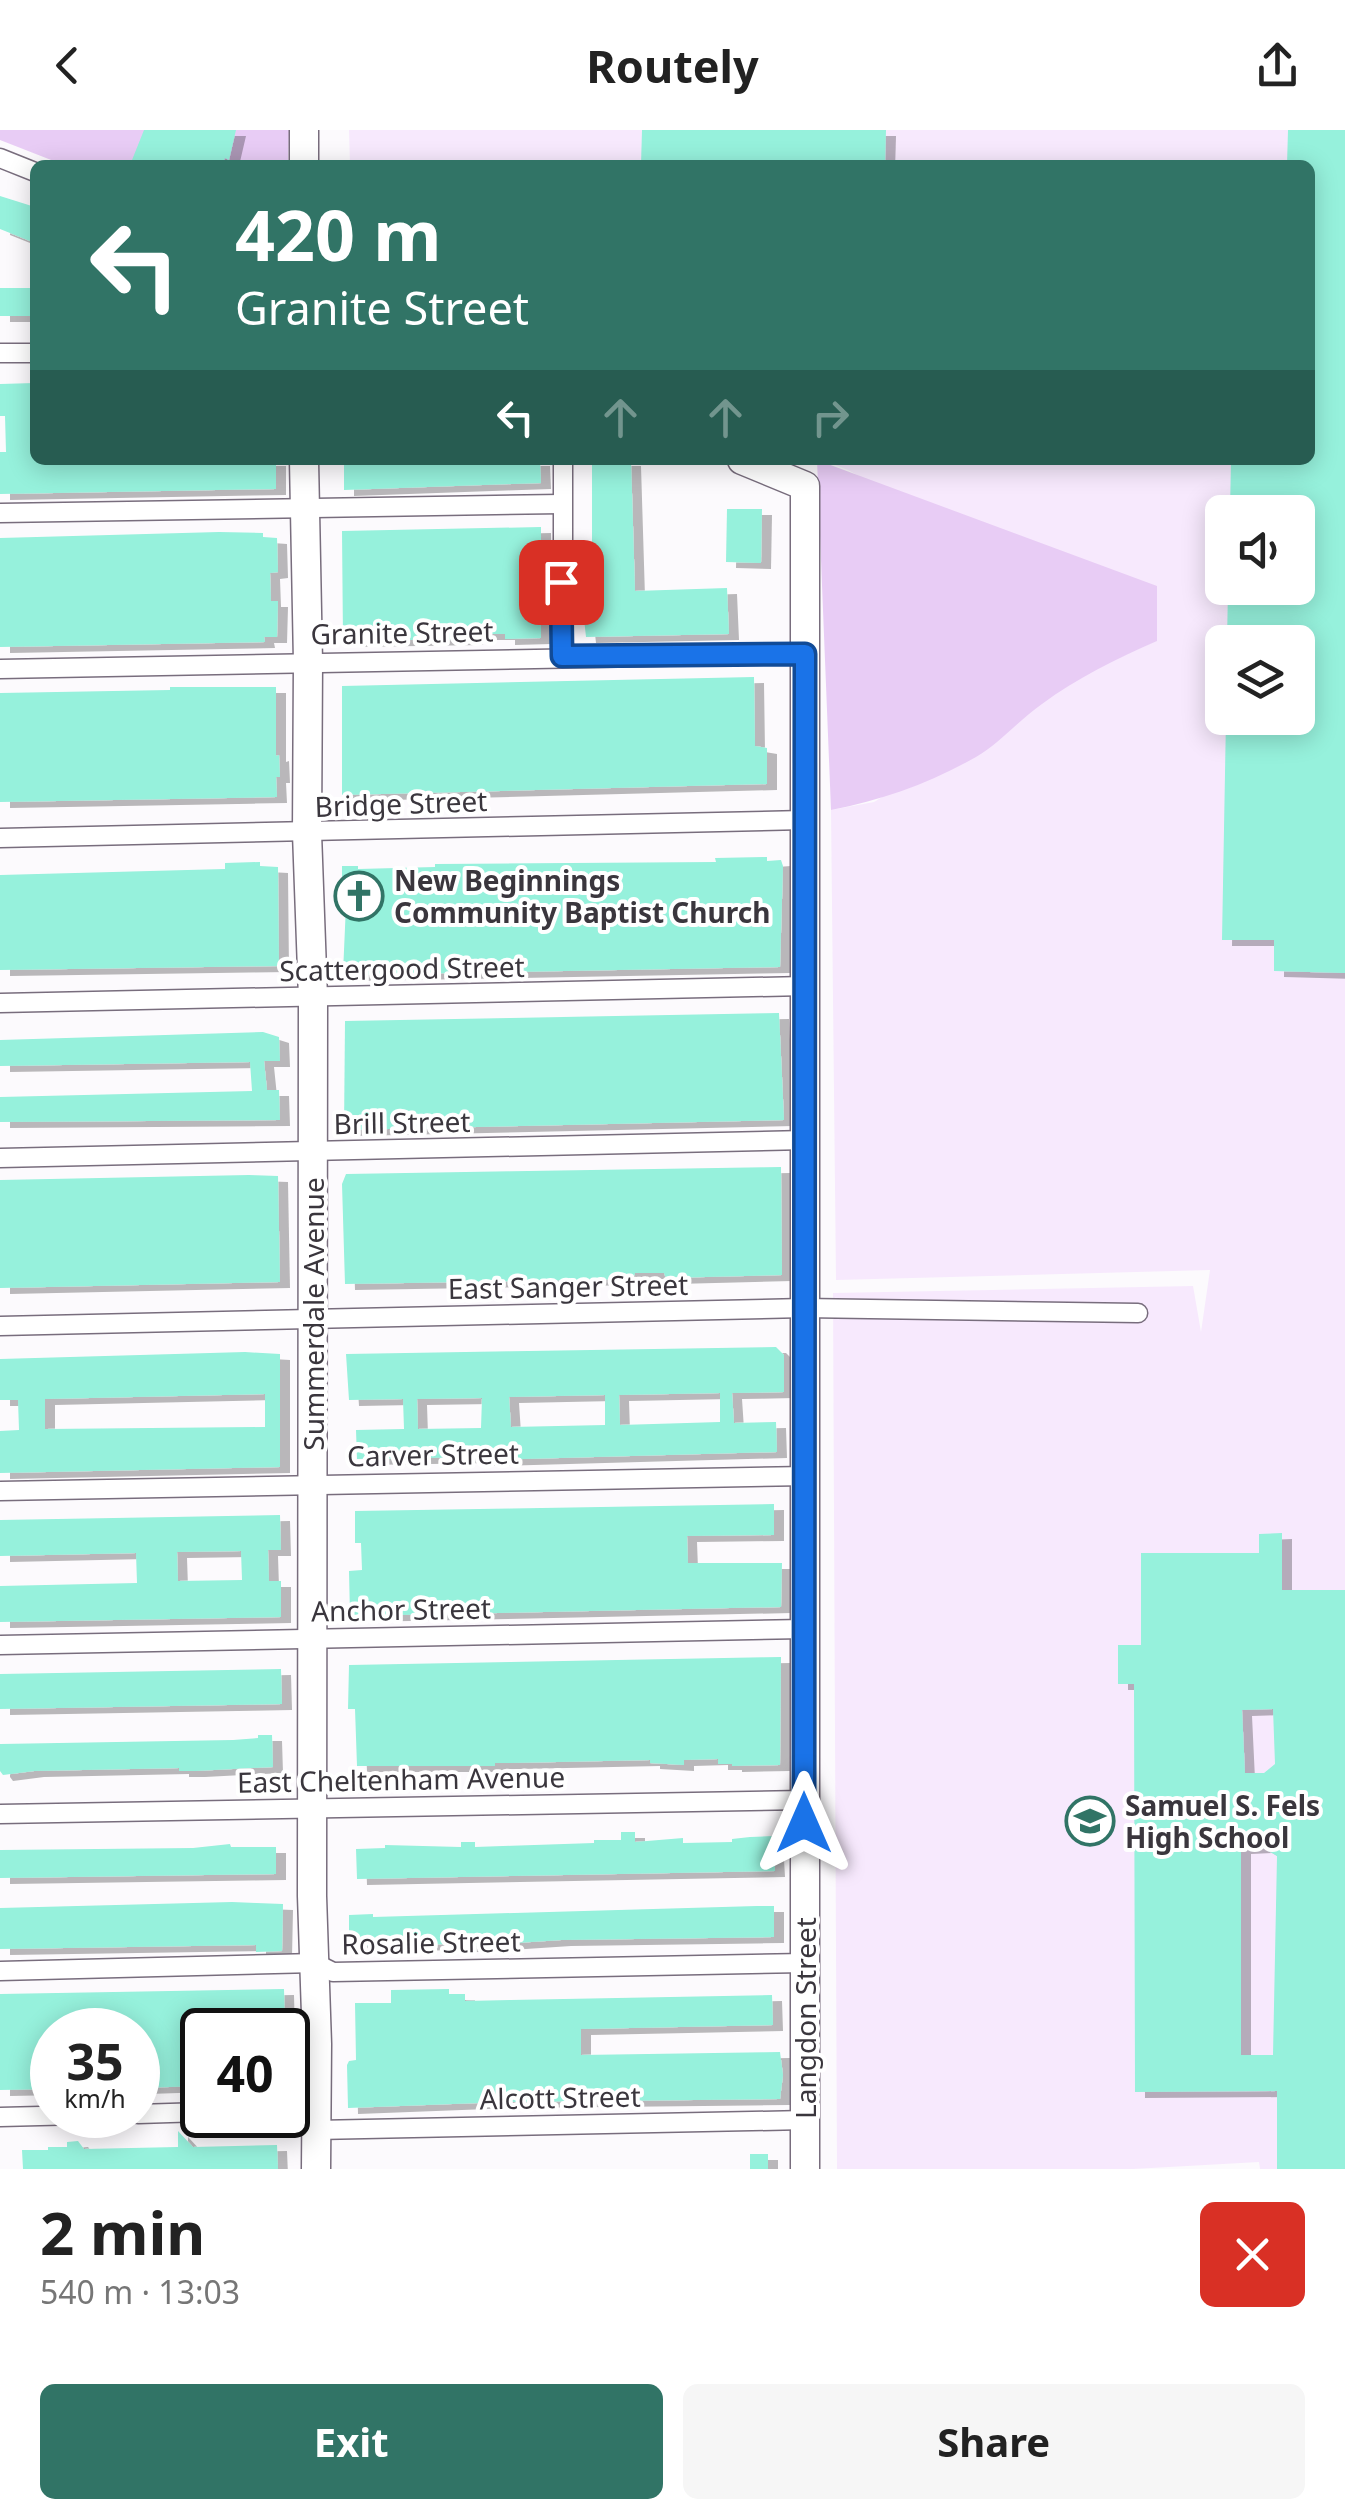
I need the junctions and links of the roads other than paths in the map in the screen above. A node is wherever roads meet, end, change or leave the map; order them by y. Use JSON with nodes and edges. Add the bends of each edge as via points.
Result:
{"nodes":[{"id":1,"x":304,"y":130,"type":"edge"},
{"id":2,"x":0,"y":158,"type":"edge"},
{"id":3,"x":304,"y":160,"type":"edge"},
{"id":4,"x":30,"y":170,"type":"edge"},
{"id":5,"x":0,"y":353,"type":"edge"},
{"id":6,"x":30,"y":353,"type":"edge"},
{"id":7,"x":304,"y":465,"type":"edge"},
{"id":8,"x":562,"y":465,"type":"edge"},
{"id":9,"x":754,"y":465,"type":"edge"},
{"id":10,"x":562,"y":504,"type":"junction"},
{"id":11,"x":305,"y":508,"type":"junction"},
{"id":12,"x":0,"y":514,"type":"edge"},
{"id":13,"x":805,"y":654,"type":"junction"},
{"id":14,"x":562,"y":656,"type":"junction"},
{"id":15,"x":308,"y":662,"type":"junction"},
{"id":16,"x":0,"y":669,"type":"edge"},
{"id":17,"x":804,"y":820,"type":"junction"},
{"id":18,"x":307,"y":834,"type":"junction"},
{"id":19,"x":0,"y":838,"type":"edge"},
{"id":20,"x":804,"y":986,"type":"junction"},
{"id":21,"x":313,"y":998,"type":"junction"},
{"id":22,"x":0,"y":1003,"type":"edge"},
{"id":23,"x":806,"y":1140,"type":"junction"},
{"id":24,"x":313,"y":1151,"type":"junction"},
{"id":25,"x":0,"y":1158,"type":"edge"},
{"id":26,"x":804,"y":1308,"type":"junction"},
{"id":27,"x":1138,"y":1313,"type":"dead end"},
{"id":28,"x":311,"y":1319,"type":"junction"},
{"id":29,"x":0,"y":1326,"type":"edge"},
{"id":30,"x":806,"y":1476,"type":"junction"},
{"id":31,"x":314,"y":1484,"type":"junction"},
{"id":32,"x":0,"y":1491,"type":"edge"},
{"id":33,"x":804,"y":1629,"type":"junction"},
{"id":34,"x":314,"y":1638,"type":"junction"},
{"id":35,"x":0,"y":1646,"type":"edge"},
{"id":36,"x":803,"y":1800,"type":"junction"},
{"id":37,"x":312,"y":1808,"type":"junction"},
{"id":38,"x":0,"y":1814,"type":"edge"},
{"id":39,"x":315,"y":1963,"type":"junction"},
{"id":40,"x":805,"y":1963,"type":"junction"},
{"id":41,"x":0,"y":1972,"type":"edge"},
{"id":42,"x":310,"y":2049,"type":"edge"},
{"id":43,"x":30,"y":2116,"type":"edge"},
{"id":44,"x":0,"y":2117,"type":"edge"},
{"id":45,"x":310,"y":2117,"type":"edge"},
{"id":46,"x":805,"y":2120,"type":"junction"},
{"id":47,"x":310,"y":2138,"type":"edge"},
{"id":48,"x":316,"y":2169,"type":"edge"},
{"id":49,"x":805,"y":2169,"type":"edge"}],
"edges":[{"from":1,"to":3,"type":"street"},
{"from":2,"to":4,"type":"street"},
{"from":5,"to":6,"type":"street"},
{"from":7,"to":11,"type":"street","name":"Summerdale Avenue"},
{"from":8,"to":10,"type":"street"},
{"from":9,"to":13,"type":"street","name":"Langdon Street","via":[[805,486]]},
{"from":10,"to":11,"type":"street"},
{"from":10,"to":14,"type":"street"},
{"from":11,"to":12,"type":"street"},
{"from":11,"to":15,"type":"street","name":"Summerdale Avenue"},
{"from":13,"to":14,"type":"street","name":"Granite Street"},
{"from":13,"to":17,"type":"street","name":"Langdon Street"},
{"from":14,"to":15,"type":"street","name":"Granite Street"},
{"from":15,"to":16,"type":"street","name":"Granite Street"},
{"from":15,"to":18,"type":"street","name":"Summerdale Avenue"},
{"from":17,"to":18,"type":"street","name":"Bridge Street"},
{"from":17,"to":20,"type":"street","name":"Langdon Street"},
{"from":18,"to":19,"type":"street","name":"Bridge Street"},
{"from":18,"to":21,"type":"street","name":"Summerdale Avenue"},
{"from":20,"to":21,"type":"street","name":"Scattergood Street"},
{"from":20,"to":23,"type":"street","name":"Langdon Street"},
{"from":21,"to":22,"type":"street","name":"Scattergood Street"},
{"from":21,"to":24,"type":"street","name":"Summerdale Avenue"},
{"from":23,"to":24,"type":"street","name":"Brill Street"},
{"from":23,"to":26,"type":"street","name":"Langdon Street"},
{"from":24,"to":25,"type":"street","name":"Brill Street"},
{"from":24,"to":28,"type":"street","name":"Summerdale Avenue"},
{"from":26,"to":27,"type":"street","name":"East Sanger Street"},
{"from":26,"to":28,"type":"street","name":"East Sanger Street"},
{"from":26,"to":30,"type":"street","name":"Langdon Street"},
{"from":28,"to":29,"type":"street","name":"East Sanger Street"},
{"from":28,"to":31,"type":"street","name":"Summerdale Avenue"},
{"from":30,"to":31,"type":"street","name":"Carver Street"},
{"from":30,"to":33,"type":"street","name":"Langdon Street"},
{"from":31,"to":32,"type":"street","name":"Carver Street"},
{"from":31,"to":34,"type":"street","name":"Summerdale Avenue"},
{"from":33,"to":34,"type":"street","name":"Anchor Street"},
{"from":33,"to":36,"type":"street","name":"Langdon Street"},
{"from":34,"to":35,"type":"street","name":"Anchor Street"},
{"from":34,"to":37,"type":"street","name":"Summerdale Avenue"},
{"from":36,"to":37,"type":"street","name":"East Cheltenham Avenue"},
{"from":36,"to":40,"type":"street","name":"Langdon Street"},
{"from":37,"to":38,"type":"street","name":"East Cheltenham Avenue"},
{"from":37,"to":39,"type":"street","name":"Summerdale Avenue"},
{"from":39,"to":40,"type":"street","name":"Rosalie Street","via":[[334,1972]]},
{"from":39,"to":41,"type":"street","name":"Rosalie Street"},
{"from":39,"to":42,"type":"street","name":"Summerdale Avenue"},
{"from":40,"to":46,"type":"street","name":"Langdon Street"},
{"from":43,"to":44,"type":"street"},
{"from":45,"to":46,"type":"street","name":"Alcott Street"},
{"from":46,"to":49,"type":"street","name":"Langdon Street"},
{"from":47,"to":48,"type":"street","name":"Summerdale Avenue"}]}
